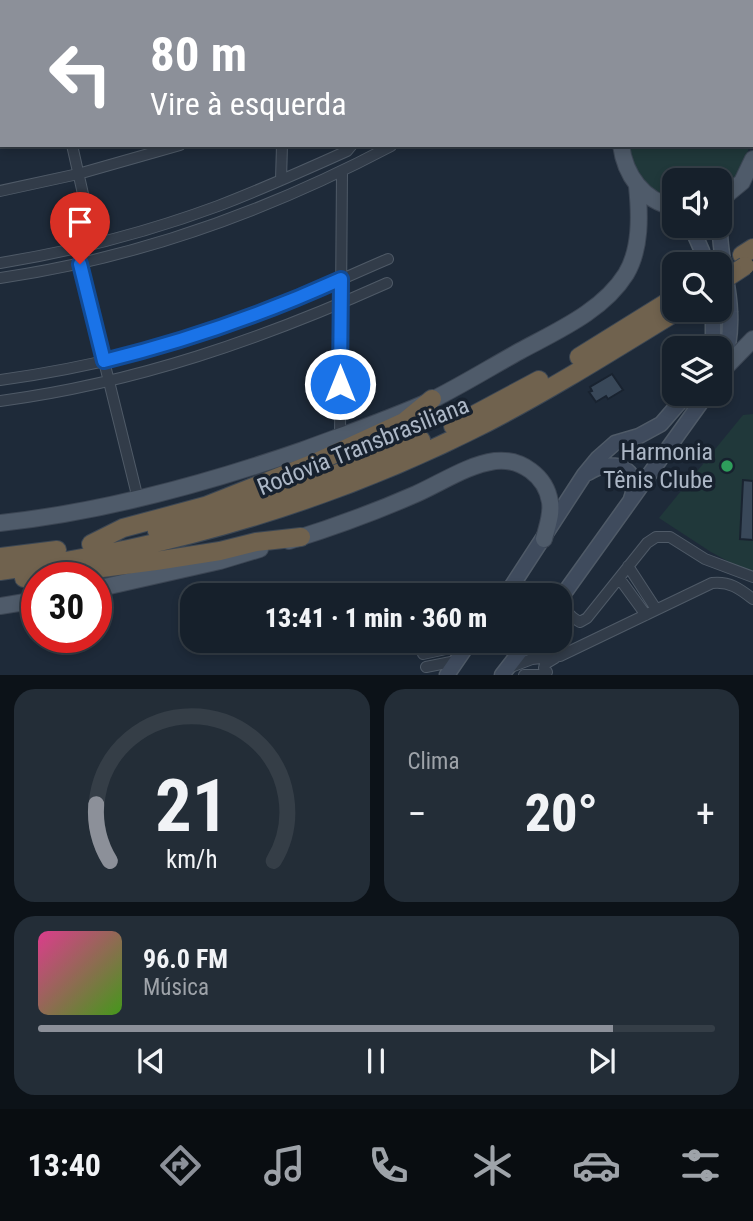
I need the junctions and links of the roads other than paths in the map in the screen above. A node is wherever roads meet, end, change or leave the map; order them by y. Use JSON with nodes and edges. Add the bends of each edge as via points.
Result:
{"nodes":[{"id":1,"x":72,"y":147,"type":"edge"},
{"id":2,"x":173,"y":147,"type":"edge"},
{"id":3,"x":282,"y":147,"type":"edge"},
{"id":4,"x":350,"y":147,"type":"edge"},
{"id":5,"x":389,"y":147,"type":"edge"},
{"id":6,"x":621,"y":147,"type":"edge"},
{"id":7,"x":753,"y":159,"type":"edge"},
{"id":8,"x":342,"y":171,"type":"junction"},
{"id":9,"x":78,"y":174,"type":"junction"},
{"id":10,"x":281,"y":180,"type":"junction"},
{"id":11,"x":637,"y":186,"type":"junction"},
{"id":12,"x":0,"y":191,"type":"edge"},
{"id":13,"x":732,"y":191,"type":"edge"},
{"id":14,"x":662,"y":202,"type":"edge"},
{"id":15,"x":720,"y":238,"type":"edge"},
{"id":16,"x":94,"y":243,"type":"junction"},
{"id":17,"x":748,"y":257,"type":"edge"},
{"id":18,"x":387,"y":259,"type":"dead end"},
{"id":19,"x":0,"y":263,"type":"edge"},
{"id":20,"x":80,"y":264,"type":"junction"},
{"id":21,"x":732,"y":271,"type":"edge"},
{"id":22,"x":0,"y":278,"type":"edge"},
{"id":23,"x":341,"y":279,"type":"junction"},
{"id":24,"x":387,"y":283,"type":"dead end"},
{"id":25,"x":340,"y":304,"type":"junction"},
{"id":26,"x":662,"y":305,"type":"edge"},
{"id":27,"x":662,"y":321,"type":"edge"},
{"id":28,"x":729,"y":336,"type":"edge"},
{"id":29,"x":753,"y":339,"type":"edge"},
{"id":30,"x":104,"y":361,"type":"junction"},
{"id":31,"x":732,"y":361,"type":"edge"},
{"id":32,"x":0,"y":380,"type":"edge"},
{"id":33,"x":109,"y":382,"type":"junction"},
{"id":34,"x":432,"y":399,"type":"junction"},
{"id":35,"x":0,"y":401,"type":"edge"},
{"id":36,"x":677,"y":406,"type":"edge"},
{"id":37,"x":698,"y":406,"type":"edge"},
{"id":38,"x":340,"y":437,"type":"junction"},
{"id":39,"x":584,"y":475,"type":"junction"},
{"id":40,"x":138,"y":499,"type":"junction"},
{"id":41,"x":629,"y":504,"type":"junction"},
{"id":42,"x":0,"y":523,"type":"edge"},
{"id":43,"x":302,"y":537,"type":"junction"},
{"id":44,"x":544,"y":538,"type":"junction"},
{"id":45,"x":91,"y":544,"type":"junction"},
{"id":46,"x":0,"y":557,"type":"edge"},
{"id":47,"x":628,"y":566,"type":"junction"},
{"id":48,"x":721,"y":566,"type":"junction"},
{"id":49,"x":0,"y":571,"type":"edge"},
{"id":50,"x":740,"y":573,"type":"junction"},
{"id":51,"x":753,"y":577,"type":"edge"},
{"id":52,"x":619,"y":578,"type":"junction"},
{"id":53,"x":0,"y":580,"type":"edge"},
{"id":54,"x":718,"y":582,"type":"junction"},
{"id":55,"x":516,"y":583,"type":"edge"},
{"id":56,"x":572,"y":583,"type":"edge"},
{"id":57,"x":112,"y":585,"type":"edge"},
{"id":58,"x":736,"y":586,"type":"junction"},
{"id":59,"x":752,"y":597,"type":"edge"},
{"id":60,"x":21,"y":603,"type":"edge"},
{"id":61,"x":0,"y":606,"type":"edge"},
{"id":62,"x":656,"y":609,"type":"junction"},
{"id":63,"x":646,"y":615,"type":"junction"},
{"id":64,"x":572,"y":618,"type":"edge"},
{"id":65,"x":572,"y":622,"type":"edge"},
{"id":66,"x":580,"y":622,"type":"junction"},
{"id":67,"x":426,"y":653,"type":"edge"},
{"id":68,"x":462,"y":653,"type":"edge"},
{"id":69,"x":519,"y":653,"type":"edge"},
{"id":70,"x":422,"y":654,"type":"dead end"},
{"id":71,"x":560,"y":656,"type":"junction"},
{"id":72,"x":456,"y":661,"type":"junction"},
{"id":73,"x":426,"y":667,"type":"dead end"},
{"id":74,"x":504,"y":673,"type":"edge"},
{"id":75,"x":546,"y":674,"type":"edge"},
{"id":76,"x":447,"y":675,"type":"edge"},
{"id":77,"x":524,"y":675,"type":"edge"}],
"edges":[{"from":1,"to":9,"type":"street"},
{"from":2,"to":9,"type":"street"},
{"from":3,"to":10,"type":"street"},
{"from":4,"to":10,"type":"street"},
{"from":5,"to":8,"type":"street"},
{"from":6,"to":11,"type":"main road","via":[[626,168]]},
{"from":7,"to":13,"type":"main road"},
{"from":8,"to":20,"type":"street","via":[[217,224]]},
{"from":8,"to":23,"type":"street"},
{"from":9,"to":12,"type":"street"},
{"from":9,"to":16,"type":"street"},
{"from":10,"to":16,"type":"street","via":[[187,217]]},
{"from":11,"to":14,"type":"main road"},
{"from":11,"to":34,"type":"main road","via":[[635,253],[626,275],[607,297],[574,321]]},
{"from":15,"to":28,"type":"main road"},
{"from":16,"to":19,"type":"street"},
{"from":17,"to":21,"type":"highway","bridge":true},
{"from":18,"to":23,"type":"street"},
{"from":20,"to":22,"type":"street"},
{"from":20,"to":30,"type":"street"},
{"from":23,"to":25,"type":"street"},
{"from":23,"to":30,"type":"street","via":[[225,327]]},
{"from":24,"to":25,"type":"street"},
{"from":25,"to":33,"type":"street","via":[[218,351]]},
{"from":25,"to":38,"type":"street"},
{"from":26,"to":45,"type":"highway","name":"Rodovia Transbrasiliana","via":[[524,388],[375,460],[222,513]]},
{"from":27,"to":49,"type":"highway","name":"Rodovia Transbrasiliana","via":[[484,424],[331,491],[186,536]]},
{"from":29,"to":31,"type":"main road"},
{"from":30,"to":32,"type":"street"},
{"from":30,"to":33,"type":"street"},
{"from":33,"to":35,"type":"street"},
{"from":33,"to":40,"type":"street"},
{"from":34,"to":38,"type":"main road"},
{"from":34,"to":45,"type":"highway","via":[[404,422],[319,461],[205,506],[123,528]]},
{"from":36,"to":39,"type":"main road","via":[[661,424],[615,443]]},
{"from":37,"to":41,"type":"main road"},
{"from":38,"to":40,"type":"main road","via":[[233,474]]},
{"from":39,"to":41,"type":"main road","via":[[608,464],[627,471],[635,489]]},
{"from":39,"to":44,"type":"main road"},
{"from":40,"to":42,"type":"main road"},
{"from":41,"to":56,"type":"main road"},
{"from":43,"to":44,"type":"main road","via":[[482,464],[510,460],[529,469],[545,486],[550,516]]},
{"from":43,"to":53,"type":"highway"},
{"from":43,"to":57,"type":"main road"},
{"from":44,"to":55,"type":"main road"},
{"from":45,"to":46,"type":"highway","name":"Rodovia Transbrasiliana"},
{"from":47,"to":48,"type":"street","via":[[647,543],[663,536]]},
{"from":47,"to":52,"type":"street"},
{"from":47,"to":62,"type":"street"},
{"from":48,"to":50,"type":"street"},
{"from":48,"to":54,"type":"street","via":[[724,576]]},
{"from":50,"to":51,"type":"street"},
{"from":50,"to":58,"type":"street"},
{"from":52,"to":63,"type":"street"},
{"from":52,"to":66,"type":"street"},
{"from":54,"to":58,"type":"street"},
{"from":54,"to":62,"type":"street"},
{"from":58,"to":59,"type":"street"},
{"from":60,"to":61,"type":"main road"},
{"from":62,"to":63,"type":"street"},
{"from":63,"to":71,"type":"street"},
{"from":64,"to":66,"type":"street"},
{"from":65,"to":66,"type":"street"},
{"from":67,"to":70,"type":"street"},
{"from":68,"to":72,"type":"main road"},
{"from":69,"to":74,"type":"main road"},
{"from":71,"to":74,"type":"street","via":[[532,659]]},
{"from":71,"to":75,"type":"street","via":[[545,664]]},
{"from":72,"to":73,"type":"street"},
{"from":72,"to":76,"type":"main road"},
{"from":75,"to":77,"type":"street"}]}
